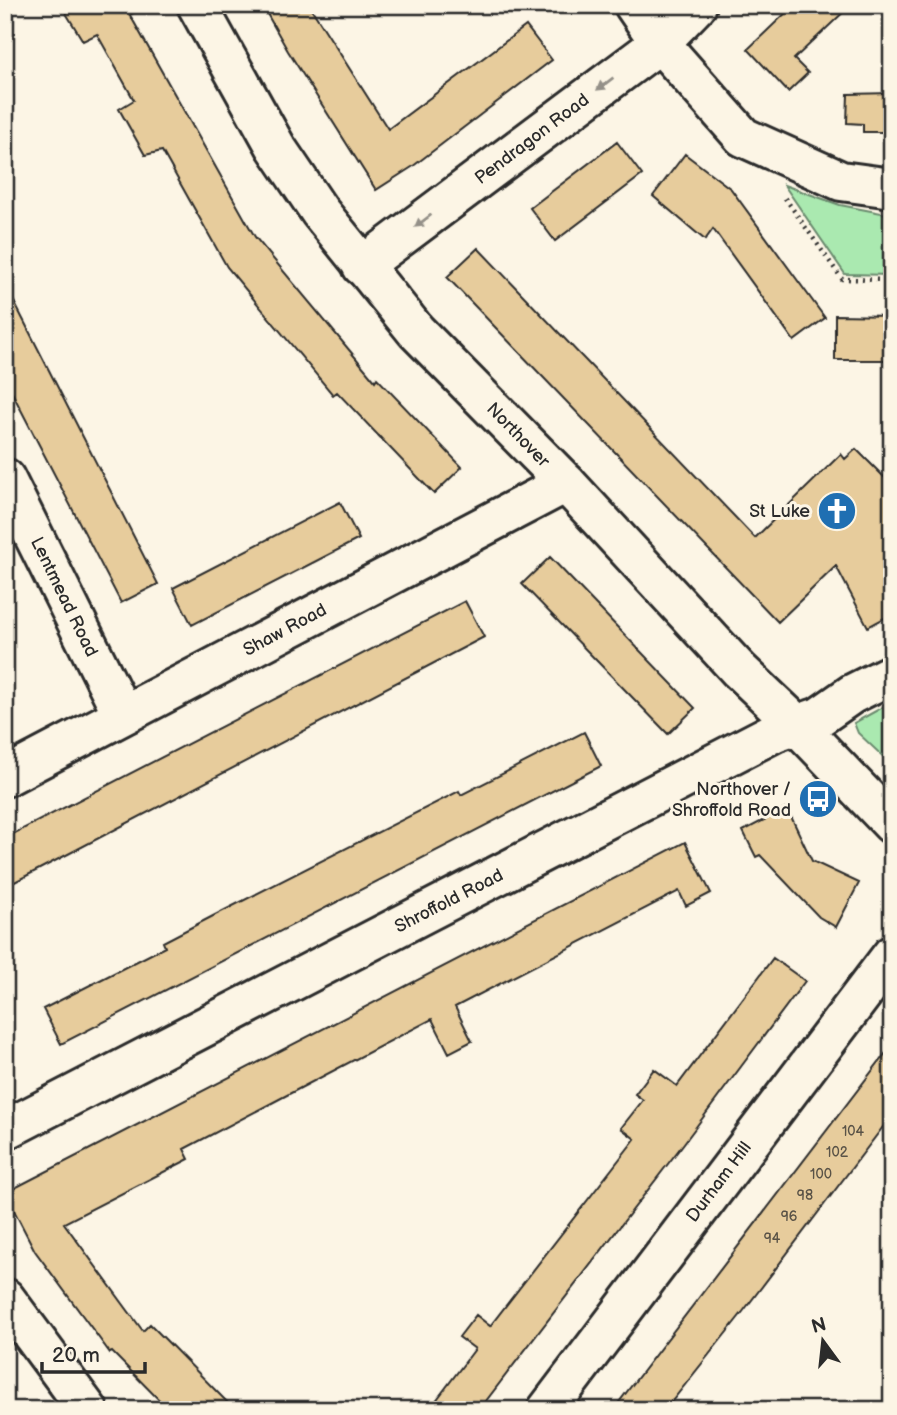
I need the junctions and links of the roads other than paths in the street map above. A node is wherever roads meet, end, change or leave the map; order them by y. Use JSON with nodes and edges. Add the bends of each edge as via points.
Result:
{"nodes":[{"id":1,"x":197,"y":5,"type":"edge"},
{"id":2,"x":634,"y":5,"type":"edge"},
{"id":3,"x":697,"y":5,"type":"edge"},
{"id":4,"x":660,"y":43,"type":"junction"},
{"id":5,"x":892,"y":188,"type":"edge"},
{"id":6,"x":362,"y":266,"type":"junction"},
{"id":7,"x":5,"y":478,"type":"edge"},
{"id":8,"x":566,"y":483,"type":"junction"},
{"id":9,"x":892,"y":674,"type":"edge"},
{"id":10,"x":123,"y":715,"type":"junction"},
{"id":11,"x":797,"y":725,"type":"junction"},
{"id":12,"x":5,"y":777,"type":"edge"},
{"id":13,"x":892,"y":824,"type":"edge"},
{"id":14,"x":892,"y":955,"type":"edge"},
{"id":15,"x":5,"y":1130,"type":"edge"},
{"id":16,"x":5,"y":1298,"type":"edge"},
{"id":17,"x":88,"y":1410,"type":"edge"},
{"id":18,"x":547,"y":1410,"type":"edge"}],
"edges":[{"from":1,"to":6,"type":"street","name":"Northover","via":[[276,147]]},
{"from":2,"to":4,"type":"street"},
{"from":3,"to":4,"type":"street","name":"Pendragon Road"},
{"from":4,"to":5,"type":"street","via":[[743,137],[841,181]]},
{"from":4,"to":6,"type":"street","name":"Pendragon Road","one_way":true},
{"from":6,"to":8,"type":"street","name":"Northover","via":[[416,331]]},
{"from":7,"to":10,"type":"street","name":"Lentmead Road"},
{"from":8,"to":10,"type":"street","name":"Shaw Road"},
{"from":8,"to":11,"type":"street","name":"Northover","via":[[739,670]]},
{"from":9,"to":11,"type":"street","name":"Shroffold Road"},
{"from":10,"to":12,"type":"street","name":"Shaw Road"},
{"from":11,"to":13,"type":"street","name":"Northover"},
{"from":11,"to":15,"type":"street","name":"Shroffold Road","via":[[775,732]]},
{"from":14,"to":18,"type":"street","name":"Durham Hill"},
{"from":16,"to":17,"type":"street"}]}
